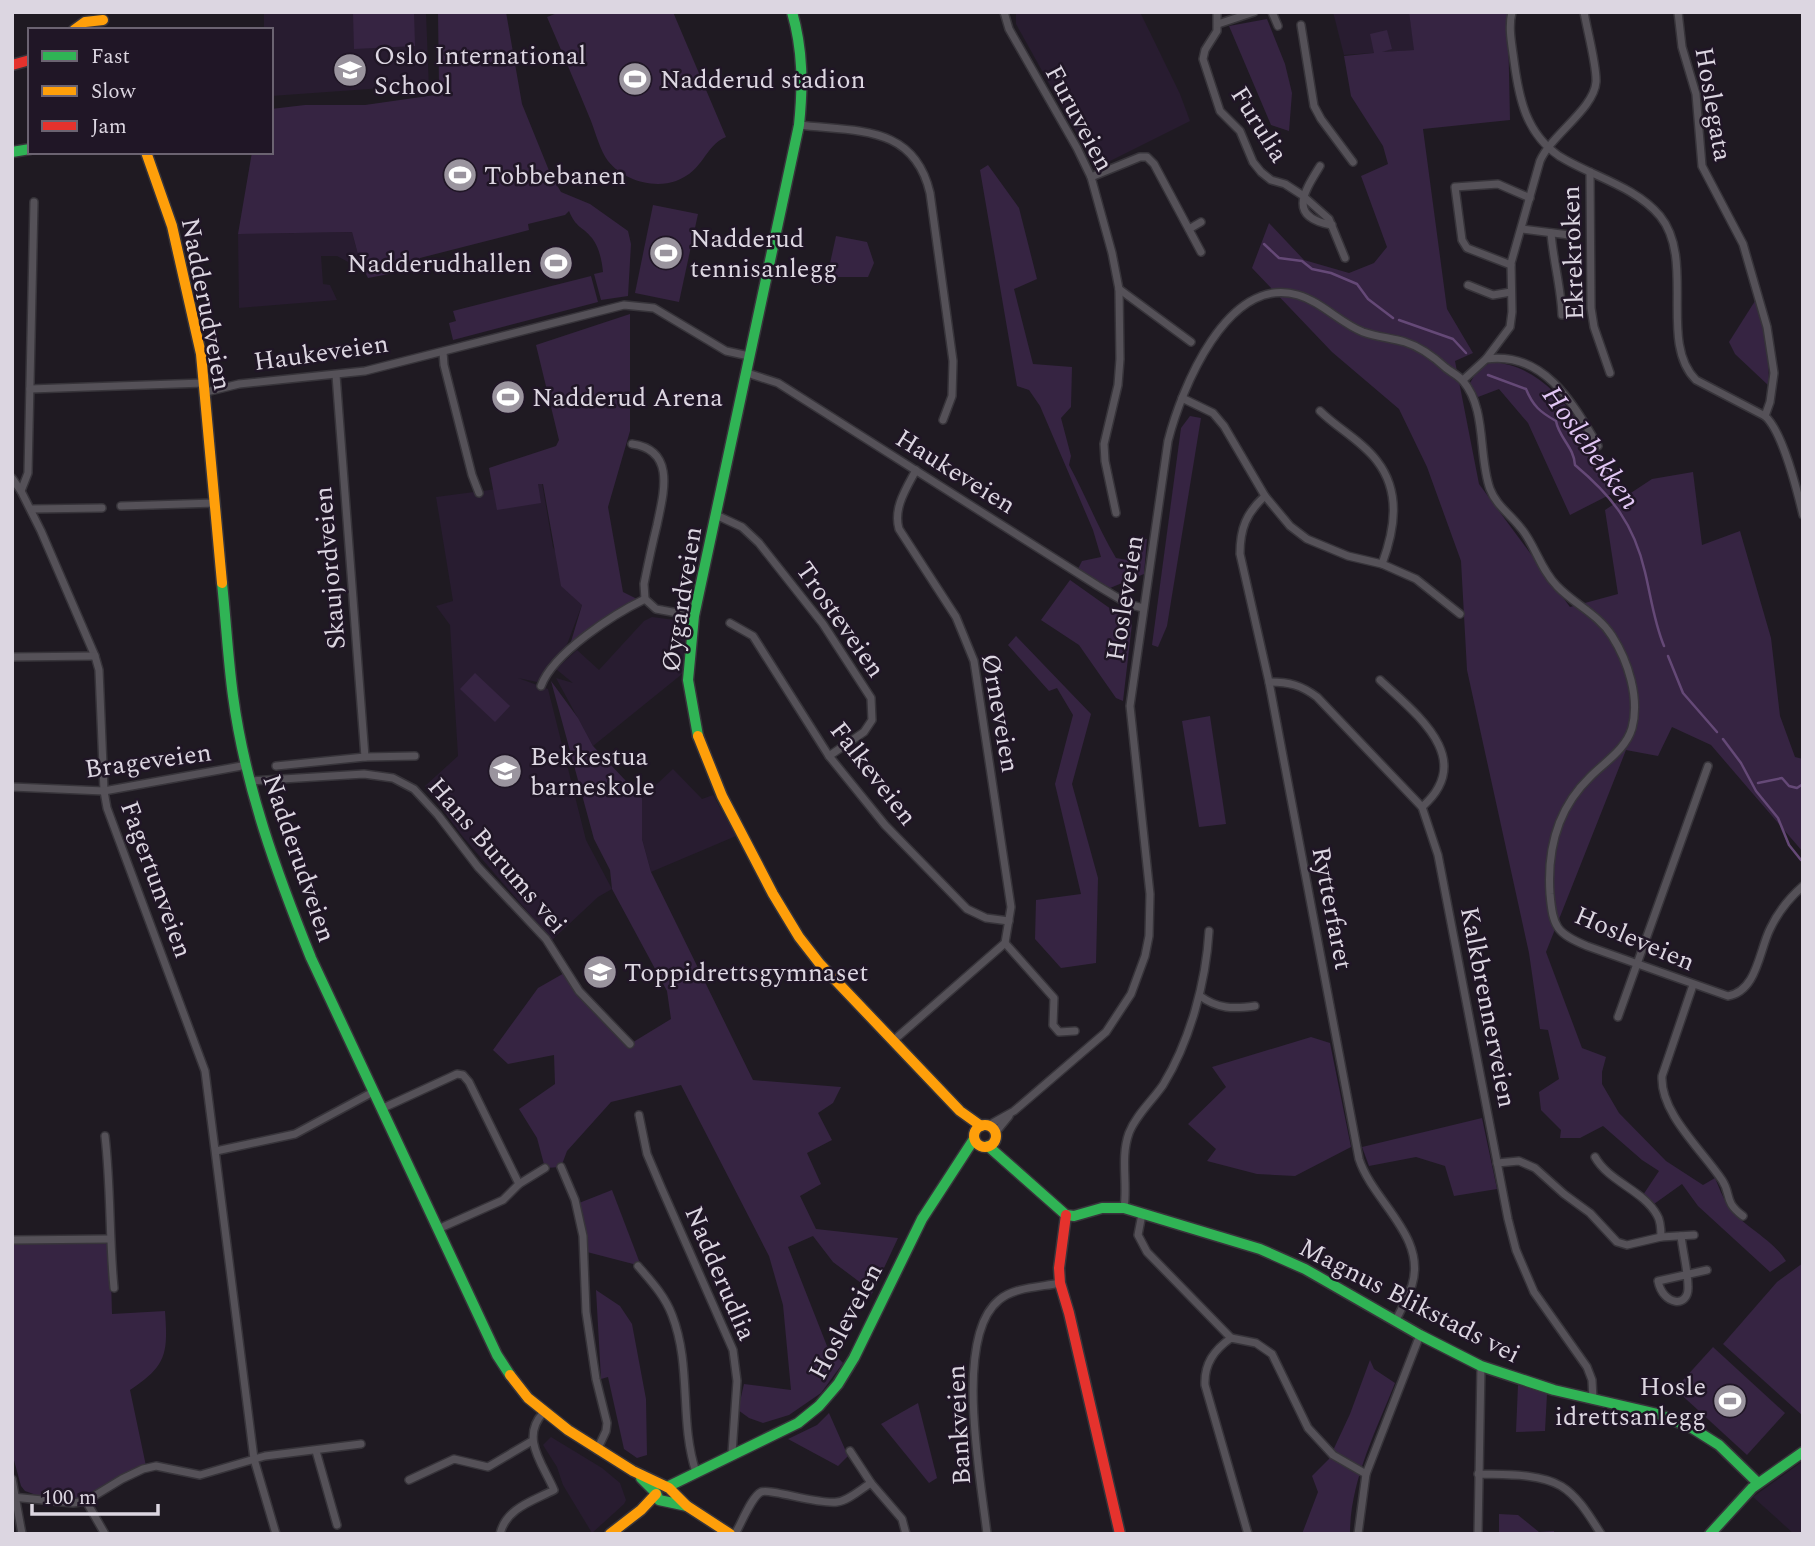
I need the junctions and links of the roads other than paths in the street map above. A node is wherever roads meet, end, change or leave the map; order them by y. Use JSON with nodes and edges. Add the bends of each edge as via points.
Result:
{"nodes":[{"id":1,"x":792,"y":12,"type":"edge"},
{"id":2,"x":1004,"y":12,"type":"edge"},
{"id":3,"x":1217,"y":12,"type":"edge"},
{"id":4,"x":1254,"y":12,"type":"edge"},
{"id":5,"x":1272,"y":12,"type":"edge"},
{"id":6,"x":1512,"y":12,"type":"edge"},
{"id":7,"x":1584,"y":12,"type":"edge"},
{"id":8,"x":1678,"y":12,"type":"edge"},
{"id":9,"x":105,"y":21,"type":"edge"},
{"id":10,"x":1218,"y":24,"type":"junction"},
{"id":11,"x":1301,"y":25,"type":"dead end"},
{"id":12,"x":1278,"y":26,"type":"dead end"},
{"id":13,"x":77,"y":28,"type":"edge"},
{"id":14,"x":799,"y":125,"type":"junction"},
{"id":15,"x":1547,"y":148,"type":"junction"},
{"id":16,"x":147,"y":154,"type":"edge"},
{"id":17,"x":1353,"y":162,"type":"dead end"},
{"id":18,"x":1320,"y":166,"type":"dead end"},
{"id":19,"x":1590,"y":172,"type":"junction"},
{"id":20,"x":1091,"y":177,"type":"junction"},
{"id":21,"x":1302,"y":195,"type":"junction"},
{"id":22,"x":1530,"y":198,"type":"junction"},
{"id":23,"x":34,"y":202,"type":"dead end"},
{"id":24,"x":1201,"y":222,"type":"dead end"},
{"id":25,"x":1189,"y":229,"type":"junction"},
{"id":26,"x":1522,"y":229,"type":"junction"},
{"id":27,"x":1551,"y":233,"type":"junction"},
{"id":28,"x":1569,"y":235,"type":"dead end"},
{"id":29,"x":1201,"y":252,"type":"dead end"},
{"id":30,"x":1345,"y":258,"type":"dead end"},
{"id":31,"x":1511,"y":265,"type":"junction"},
{"id":32,"x":1468,"y":285,"type":"dead end"},
{"id":33,"x":1119,"y":289,"type":"junction"},
{"id":34,"x":1511,"y":292,"type":"junction"},
{"id":35,"x":1562,"y":314,"type":"dead end"},
{"id":36,"x":1191,"y":342,"type":"dead end"},
{"id":37,"x":443,"y":352,"type":"junction"},
{"id":38,"x":750,"y":356,"type":"junction"},
{"id":39,"x":1486,"y":359,"type":"junction"},
{"id":40,"x":747,"y":373,"type":"junction"},
{"id":41,"x":1610,"y":373,"type":"dead end"},
{"id":42,"x":336,"y":375,"type":"junction"},
{"id":43,"x":1463,"y":380,"type":"junction"},
{"id":44,"x":205,"y":388,"type":"junction"},
{"id":45,"x":30,"y":389,"type":"junction"},
{"id":46,"x":1182,"y":398,"type":"junction"},
{"id":47,"x":1320,"y":411,"type":"dead end"},
{"id":48,"x":1765,"y":416,"type":"junction"},
{"id":49,"x":943,"y":420,"type":"dead end"},
{"id":50,"x":632,"y":444,"type":"dead end"},
{"id":51,"x":1598,"y":446,"type":"dead end"},
{"id":52,"x":916,"y":470,"type":"junction"},
{"id":53,"x":12,"y":478,"type":"edge"},
{"id":54,"x":21,"y":491,"type":"junction"},
{"id":55,"x":479,"y":493,"type":"dead end"},
{"id":56,"x":1265,"y":496,"type":"junction"},
{"id":57,"x":215,"y":503,"type":"junction"},
{"id":58,"x":121,"y":506,"type":"dead end"},
{"id":59,"x":102,"y":508,"type":"dead end"},
{"id":60,"x":31,"y":509,"type":"junction"},
{"id":61,"x":1116,"y":513,"type":"dead end"},
{"id":62,"x":1803,"y":515,"type":"edge"},
{"id":63,"x":716,"y":516,"type":"junction"},
{"id":64,"x":1382,"y":564,"type":"junction"},
{"id":65,"x":645,"y":599,"type":"junction"},
{"id":66,"x":1143,"y":608,"type":"junction"},
{"id":67,"x":1460,"y":614,"type":"dead end"},
{"id":68,"x":694,"y":616,"type":"junction"},
{"id":69,"x":730,"y":623,"type":"dead end"},
{"id":70,"x":95,"y":656,"type":"junction"},
{"id":71,"x":12,"y":657,"type":"edge"},
{"id":72,"x":1380,"y":680,"type":"dead end"},
{"id":73,"x":1269,"y":682,"type":"junction"},
{"id":74,"x":541,"y":686,"type":"dead end"},
{"id":75,"x":415,"y":756,"type":"dead end"},
{"id":76,"x":829,"y":756,"type":"junction"},
{"id":77,"x":365,"y":757,"type":"junction"},
{"id":78,"x":247,"y":765,"type":"junction"},
{"id":79,"x":276,"y":766,"type":"dead end"},
{"id":80,"x":1708,"y":766,"type":"dead end"},
{"id":81,"x":251,"y":780,"type":"junction"},
{"id":82,"x":12,"y":787,"type":"edge"},
{"id":83,"x":104,"y":791,"type":"junction"},
{"id":84,"x":1422,"y":807,"type":"junction"},
{"id":85,"x":1803,"y":886,"type":"edge"},
{"id":86,"x":1009,"y":921,"type":"junction"},
{"id":87,"x":1209,"y":931,"type":"dead end"},
{"id":88,"x":1005,"y":943,"type":"junction"},
{"id":89,"x":1636,"y":964,"type":"junction"},
{"id":90,"x":1693,"y":985,"type":"junction"},
{"id":91,"x":1200,"y":996,"type":"junction"},
{"id":92,"x":1255,"y":1006,"type":"dead end"},
{"id":93,"x":1618,"y":1017,"type":"dead end"},
{"id":94,"x":1075,"y":1031,"type":"dead end"},
{"id":95,"x":894,"y":1040,"type":"junction"},
{"id":96,"x":630,"y":1044,"type":"dead end"},
{"id":97,"x":373,"y":1092,"type":"junction"},
{"id":98,"x":381,"y":1109,"type":"junction"},
{"id":99,"x":639,"y":1115,"type":"dead end"},
{"id":100,"x":106,"y":1136,"type":"dead end"},
{"id":101,"x":985,"y":1137,"type":"junction"},
{"id":102,"x":216,"y":1150,"type":"junction"},
{"id":103,"x":1595,"y":1157,"type":"dead end"},
{"id":104,"x":1497,"y":1163,"type":"junction"},
{"id":105,"x":561,"y":1167,"type":"dead end"},
{"id":106,"x":545,"y":1168,"type":"dead end"},
{"id":107,"x":520,"y":1184,"type":"junction"},
{"id":108,"x":1124,"y":1209,"type":"junction"},
{"id":109,"x":1142,"y":1214,"type":"junction"},
{"id":110,"x":1070,"y":1216,"type":"junction"},
{"id":111,"x":1743,"y":1216,"type":"dead end"},
{"id":112,"x":438,"y":1229,"type":"junction"},
{"id":113,"x":1694,"y":1235,"type":"dead end"},
{"id":114,"x":1681,"y":1236,"type":"junction"},
{"id":115,"x":1661,"y":1237,"type":"junction"},
{"id":116,"x":109,"y":1239,"type":"junction"},
{"id":117,"x":12,"y":1240,"type":"edge"},
{"id":118,"x":638,"y":1266,"type":"dead end"},
{"id":119,"x":1707,"y":1270,"type":"dead end"},
{"id":120,"x":1685,"y":1273,"type":"junction"},
{"id":121,"x":1060,"y":1283,"type":"junction"},
{"id":122,"x":114,"y":1287,"type":"dead end"},
{"id":123,"x":1396,"y":1320,"type":"junction"},
{"id":124,"x":1420,"y":1335,"type":"junction"},
{"id":125,"x":1231,"y":1338,"type":"junction"},
{"id":126,"x":1481,"y":1366,"type":"junction"},
{"id":127,"x":1593,"y":1400,"type":"junction"},
{"id":128,"x":543,"y":1413,"type":"junction"},
{"id":129,"x":532,"y":1441,"type":"junction"},
{"id":130,"x":361,"y":1444,"type":"dead end"},
{"id":131,"x":597,"y":1450,"type":"junction"},
{"id":132,"x":316,"y":1451,"type":"junction"},
{"id":133,"x":850,"y":1451,"type":"dead end"},
{"id":134,"x":1803,"y":1452,"type":"edge"},
{"id":135,"x":732,"y":1453,"type":"junction"},
{"id":136,"x":254,"y":1459,"type":"junction"},
{"id":137,"x":694,"y":1474,"type":"junction"},
{"id":138,"x":1366,"y":1474,"type":"junction"},
{"id":139,"x":1478,"y":1474,"type":"junction"},
{"id":140,"x":12,"y":1479,"type":"edge"},
{"id":141,"x":409,"y":1480,"type":"dead end"},
{"id":142,"x":643,"y":1482,"type":"junction"},
{"id":143,"x":871,"y":1483,"type":"junction"},
{"id":144,"x":1758,"y":1483,"type":"junction"},
{"id":145,"x":664,"y":1494,"type":"junction"},
{"id":146,"x":14,"y":1497,"type":"edge"},
{"id":147,"x":86,"y":1501,"type":"junction"},
{"id":148,"x":644,"y":1506,"type":"junction"},
{"id":149,"x":337,"y":1525,"type":"dead end"},
{"id":150,"x":22,"y":1534,"type":"edge"},
{"id":151,"x":106,"y":1534,"type":"edge"},
{"id":152,"x":276,"y":1534,"type":"edge"},
{"id":153,"x":500,"y":1534,"type":"edge"},
{"id":154,"x":610,"y":1534,"type":"edge"},
{"id":155,"x":733,"y":1534,"type":"edge"},
{"id":156,"x":906,"y":1534,"type":"edge"},
{"id":157,"x":987,"y":1534,"type":"edge"},
{"id":158,"x":1120,"y":1534,"type":"edge"},
{"id":159,"x":1248,"y":1534,"type":"edge"},
{"id":160,"x":1358,"y":1534,"type":"edge"},
{"id":161,"x":1478,"y":1534,"type":"edge"},
{"id":162,"x":1601,"y":1534,"type":"edge"},
{"id":163,"x":1710,"y":1534,"type":"edge"}],
"edges":[{"from":1,"to":14,"type":"street","name":"Øygardveien","via":[[803,69]]},
{"from":2,"to":20,"type":"street","name":"Furuveien","via":[[1014,39]]},
{"from":3,"to":10,"type":"street","name":"Furulia"},
{"from":4,"to":10,"type":"street"},
{"from":5,"to":12,"type":"street"},
{"from":6,"to":15,"type":"street","name":"Ekrekroken","via":[[1511,37],[1522,104],[1529,124]]},
{"from":7,"to":15,"type":"street","via":[[1595,87]]},
{"from":8,"to":48,"type":"street","name":"Hoslegata","via":[[1682,47],[1696,94],[1702,166],[1741,237],[1767,327],[1774,373]]},
{"from":9,"to":13,"type":"street","via":[[86,22]]},
{"from":10,"to":21,"type":"street","name":"Furulia","via":[[1203,59],[1217,106],[1240,131],[1261,172]]},
{"from":11,"to":17,"type":"street","name":"Furulia","via":[[1314,106]]},
{"from":14,"to":38,"type":"street","name":"Øygardveien"},
{"from":14,"to":49,"type":"street","via":[[893,140],[921,167],[930,193],[953,361],[952,396]]},
{"from":15,"to":19,"type":"street","name":"Ekrekroken"},
{"from":15,"to":22,"type":"street","name":"Ekrekroken"},
{"from":16,"to":44,"type":"street","name":"Nadderudveien","via":[[175,236]]},
{"from":18,"to":21,"type":"street"},
{"from":19,"to":41,"type":"street","name":"Ekrekroken","via":[[1591,308]]},
{"from":19,"to":48,"type":"street","name":"Ekrekroken","via":[[1650,205],[1667,226],[1675,247],[1679,337],[1689,372]]},
{"from":20,"to":25,"type":"street","via":[[1147,157]]},
{"from":20,"to":33,"type":"street","name":"Furuveien"},
{"from":21,"to":30,"type":"street","name":"Furulia","via":[[1332,225]]},
{"from":22,"to":26,"type":"street","name":"Ekrekroken"},
{"from":22,"to":31,"type":"street","name":"Ekrekroken","via":[[1498,184],[1455,187],[1466,248]]},
{"from":23,"to":45,"type":"street"},
{"from":24,"to":25,"type":"street"},
{"from":25,"to":29,"type":"street"},
{"from":26,"to":27,"type":"street","name":"Ekrekroken"},
{"from":26,"to":31,"type":"street","name":"Ekrekroken"},
{"from":27,"to":28,"type":"street","name":"Ekrekroken"},
{"from":27,"to":35,"type":"street","name":"Ekrekroken"},
{"from":31,"to":34,"type":"street","name":"Ekrekroken"},
{"from":32,"to":34,"type":"street","via":[[1493,295]]},
{"from":33,"to":36,"type":"street"},
{"from":33,"to":61,"type":"street","name":"Furuveien","via":[[1118,386],[1104,444]]},
{"from":34,"to":39,"type":"street","name":"Ekrekroken","via":[[1510,327]]},
{"from":37,"to":38,"type":"street","name":"Haukeveien","via":[[624,305],[654,308],[726,351]]},
{"from":37,"to":42,"type":"street","name":"Haukeveien"},
{"from":37,"to":55,"type":"street"},
{"from":38,"to":40,"type":"street","name":"Øygardveien"},
{"from":39,"to":43,"type":"street"},
{"from":39,"to":51,"type":"street","via":[[1518,362],[1554,382]]},
{"from":40,"to":52,"type":"street","name":"Haukeveien","via":[[778,383]]},
{"from":40,"to":63,"type":"street","name":"Øygardveien"},
{"from":42,"to":44,"type":"street","name":"Haukeveien"},
{"from":42,"to":77,"type":"street","name":"Skaujordveien"},
{"from":43,"to":46,"type":"street","name":"Hosleveien","via":[[1420,348],[1364,332],[1297,295],[1271,294],[1249,302],[1220,331],[1197,364]]},
{"from":43,"to":89,"type":"street","name":"Hosleveien","via":[[1477,413],[1495,501],[1521,528],[1557,586],[1610,632],[1628,670],[1632,728],[1627,740],[1564,810],[1552,849],[1550,892],[1558,931]]},
{"from":44,"to":45,"type":"street","name":"Haukeveien"},
{"from":44,"to":57,"type":"street","name":"Nadderudveien"},
{"from":45,"to":54,"type":"street","via":[[28,473]]},
{"from":46,"to":56,"type":"street","via":[[1213,413]]},
{"from":46,"to":66,"type":"street","name":"Hosleveien","via":[[1168,441]]},
{"from":47,"to":64,"type":"street","via":[[1363,447],[1384,474],[1394,518]]},
{"from":48,"to":62,"type":"street","via":[[1781,445]]},
{"from":50,"to":65,"type":"street","via":[[659,459],[665,486],[644,584]]},
{"from":52,"to":66,"type":"street","name":"Haukeveien","via":[[1098,586]]},
{"from":52,"to":86,"type":"street","name":"Ørneveien","via":[[896,519],[956,617],[974,662],[1009,885]]},
{"from":53,"to":54,"type":"street","name":"Fagertunveien"},
{"from":54,"to":60,"type":"street","name":"Fagertunveien"},
{"from":56,"to":64,"type":"street","via":[[1307,539]]},
{"from":56,"to":73,"type":"street","name":"Rytterfaret","via":[[1247,516],[1240,533],[1240,554]]},
{"from":57,"to":58,"type":"street"},
{"from":57,"to":78,"type":"street","name":"Nadderudveien","via":[[233,697]]},
{"from":59,"to":60,"type":"street"},
{"from":60,"to":70,"type":"street","name":"Fagertunveien"},
{"from":63,"to":68,"type":"street","name":"Øygardveien"},
{"from":63,"to":76,"type":"street","name":"Trosteveien","via":[[742,527],[759,543],[823,624],[871,698],[872,720],[864,732]]},
{"from":64,"to":67,"type":"street","via":[[1416,579]]},
{"from":65,"to":68,"type":"street","via":[[656,609]]},
{"from":65,"to":74,"type":"street","via":[[591,631],[556,663]]},
{"from":66,"to":101,"type":"street","name":"Hosleveien","via":[[1130,706],[1150,894],[1145,956],[1131,994],[1106,1032]]},
{"from":68,"to":95,"type":"street","name":"Øygardveien","via":[[689,698],[709,772],[794,932]]},
{"from":69,"to":76,"type":"street","name":"Falkeveien","via":[[753,636]]},
{"from":70,"to":71,"type":"street"},
{"from":70,"to":83,"type":"street","name":"Fagertunveien","via":[[100,678]]},
{"from":72,"to":84,"type":"street","via":[[1420,717],[1439,743],[1443,780]]},
{"from":73,"to":84,"type":"street","name":"Kalkbrennerveien","via":[[1300,685],[1317,697]]},
{"from":73,"to":123,"type":"street","name":"Rytterfaret","via":[[1359,1160],[1407,1237],[1413,1256],[1412,1284]]},
{"from":75,"to":77,"type":"street"},
{"from":76,"to":86,"type":"street","name":"Falkeveien","via":[[885,825],[955,899],[978,916]]},
{"from":77,"to":79,"type":"street"},
{"from":78,"to":81,"type":"street","name":"Nadderudveien"},
{"from":78,"to":83,"type":"street","name":"Brageveien"},
{"from":80,"to":89,"type":"street"},
{"from":81,"to":96,"type":"street","name":"Hans Burums vei","via":[[364,774],[393,778],[414,789],[488,879],[547,939],[579,991]]},
{"from":81,"to":97,"type":"street","name":"Nadderudveien","via":[[288,902]]},
{"from":82,"to":83,"type":"street","name":"Brageveien"},
{"from":83,"to":102,"type":"street","name":"Fagertunveien","via":[[113,830],[205,1071]]},
{"from":84,"to":104,"type":"street","name":"Kalkbrennerveien","via":[[1438,855]]},
{"from":85,"to":90,"type":"street","name":"Hosleveien","via":[[1777,914],[1741,991],[1728,996]]},
{"from":86,"to":88,"type":"street","name":"Ørneveien"},
{"from":87,"to":91,"type":"street"},
{"from":88,"to":94,"type":"street","via":[[1054,998],[1053,1026],[1059,1032]]},
{"from":88,"to":95,"type":"street"},
{"from":89,"to":90,"type":"street","name":"Hosleveien"},
{"from":89,"to":93,"type":"street"},
{"from":90,"to":111,"type":"street","via":[[1662,1086],[1686,1133],[1724,1183],[1732,1208]]},
{"from":91,"to":92,"type":"street","via":[[1228,1009]]},
{"from":91,"to":108,"type":"street","via":[[1170,1072],[1130,1131]]},
{"from":95,"to":101,"type":"street","name":"Øygardveien"},
{"from":97,"to":98,"type":"street","name":"Nadderudveien"},
{"from":97,"to":102,"type":"street","via":[[295,1134]]},
{"from":98,"to":107,"type":"street","via":[[463,1075]]},
{"from":98,"to":112,"type":"street","name":"Nadderudveien"},
{"from":99,"to":135,"type":"street","name":"Nadderudlia","via":[[660,1187],[733,1350],[737,1381]]},
{"from":100,"to":116,"type":"street"},
{"from":101,"to":110,"type":"street","name":"Øygardveien"},
{"from":101,"to":135,"type":"street","name":"Hosleveien","via":[[957,1164],[921,1220],[835,1389],[809,1416]]},
{"from":102,"to":136,"type":"street","name":"Fagertunveien"},
{"from":103,"to":115,"type":"street","via":[[1657,1216]]},
{"from":104,"to":115,"type":"street","via":[[1519,1161],[1535,1168],[1617,1242],[1627,1245]]},
{"from":104,"to":127,"type":"street","name":"Kalkbrennerveien","via":[[1521,1260],[1534,1292],[1587,1367]]},
{"from":105,"to":131,"type":"street","via":[[583,1236],[586,1312],[607,1423]]},
{"from":106,"to":107,"type":"street"},
{"from":107,"to":112,"type":"street","via":[[503,1200]]},
{"from":108,"to":109,"type":"street","name":"Magnus Blikstads vei"},
{"from":108,"to":110,"type":"street","name":"Magnus Blikstads vei","via":[[1102,1208]]},
{"from":109,"to":123,"type":"street","name":"Magnus Blikstads vei","via":[[1286,1260]]},
{"from":109,"to":125,"type":"street","via":[[1138,1235],[1147,1252]]},
{"from":110,"to":121,"type":"street"},
{"from":112,"to":128,"type":"street","name":"Nadderudveien","via":[[503,1367]]},
{"from":113,"to":114,"type":"street"},
{"from":114,"to":115,"type":"street"},
{"from":114,"to":120,"type":"street"},
{"from":116,"to":117,"type":"street"},
{"from":116,"to":122,"type":"street"},
{"from":118,"to":137,"type":"street","via":[[665,1300],[676,1329],[685,1367]]},
{"from":119,"to":120,"type":"street"},
{"from":120,"to":120,"type":"street","via":[[1685,1298],[1669,1301],[1658,1281]]},
{"from":121,"to":157,"type":"street","name":"Bankveien","via":[[1010,1293],[982,1320],[973,1409]]},
{"from":121,"to":158,"type":"street"},
{"from":123,"to":124,"type":"street","name":"Magnus Blikstads vei"},
{"from":124,"to":126,"type":"street","name":"Magnus Blikstads vei"},
{"from":124,"to":138,"type":"street"},
{"from":125,"to":138,"type":"street","via":[[1256,1343],[1272,1353],[1308,1429],[1333,1455]]},
{"from":125,"to":159,"type":"street","via":[[1208,1362],[1205,1385]]},
{"from":126,"to":127,"type":"street","name":"Magnus Blikstads vei"},
{"from":126,"to":139,"type":"street"},
{"from":127,"to":144,"type":"street","name":"Magnus Blikstads vei","via":[[1657,1414],[1692,1428],[1720,1445]]},
{"from":128,"to":129,"type":"street","via":[[532,1430]]},
{"from":128,"to":131,"type":"street","name":"Nadderudveien"},
{"from":129,"to":141,"type":"street","via":[[488,1467],[454,1459]]},
{"from":129,"to":153,"type":"street","via":[[554,1490],[517,1508]]},
{"from":130,"to":132,"type":"street"},
{"from":131,"to":142,"type":"street","name":"Nadderudveien"},
{"from":132,"to":136,"type":"street"},
{"from":132,"to":149,"type":"street"},
{"from":133,"to":143,"type":"street"},
{"from":134,"to":144,"type":"street"},
{"from":135,"to":137,"type":"street","name":"Hosleveien"},
{"from":136,"to":147,"type":"street","via":[[200,1475],[166,1466],[143,1469]]},
{"from":136,"to":152,"type":"street","name":"Fagertunveien"},
{"from":137,"to":145,"type":"street","name":"Hosleveien"},
{"from":138,"to":160,"type":"street"},
{"from":139,"to":161,"type":"street"},
{"from":139,"to":162,"type":"street","via":[[1541,1479],[1561,1486]]},
{"from":140,"to":146,"type":"street"},
{"from":142,"to":145,"type":"street","name":"Nadderudveien"},
{"from":142,"to":148,"type":"street"},
{"from":143,"to":155,"type":"street","via":[[839,1502],[760,1492]]},
{"from":143,"to":156,"type":"street","via":[[902,1519]]},
{"from":144,"to":163,"type":"street"},
{"from":145,"to":148,"type":"street","name":"Hosleveien"},
{"from":145,"to":155,"type":"street","name":"Nadderudveien"},
{"from":146,"to":147,"type":"street"},
{"from":146,"to":150,"type":"street"},
{"from":147,"to":151,"type":"street"},
{"from":148,"to":154,"type":"street","name":"Hosleveien"}]}
